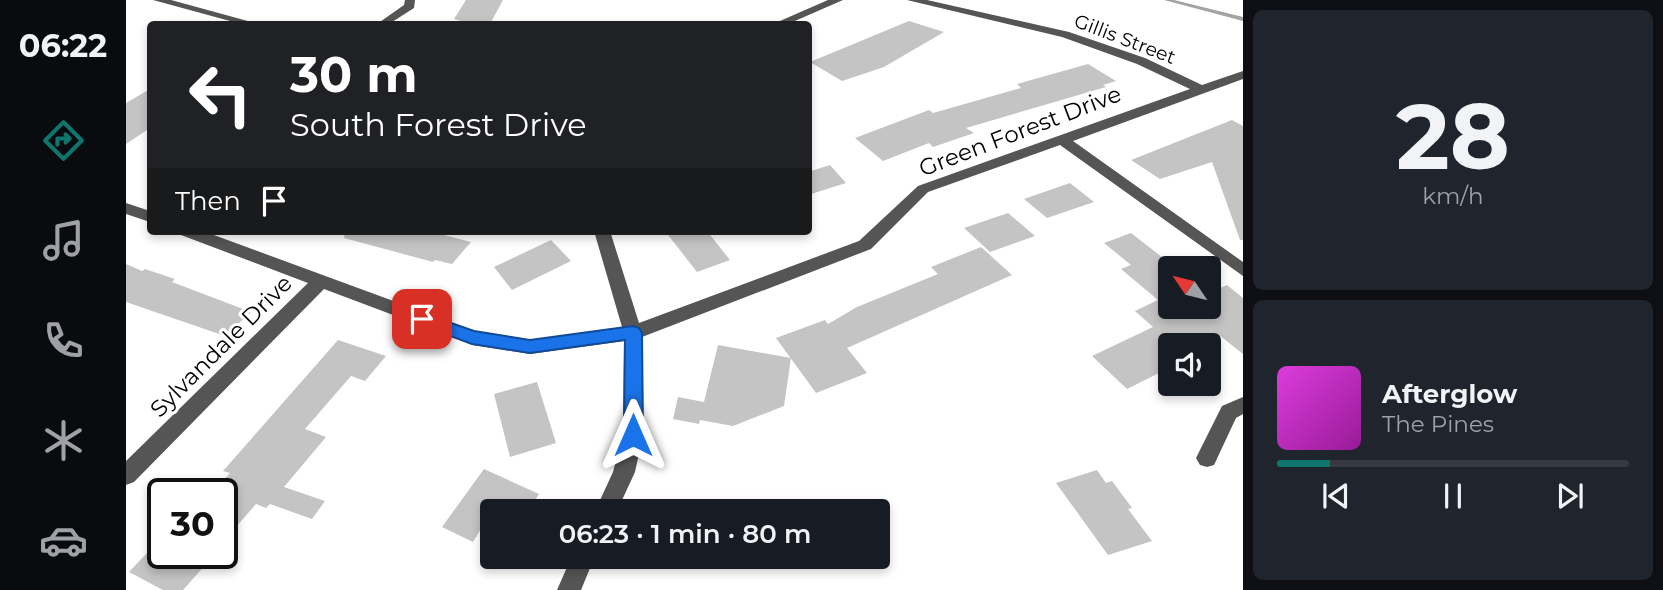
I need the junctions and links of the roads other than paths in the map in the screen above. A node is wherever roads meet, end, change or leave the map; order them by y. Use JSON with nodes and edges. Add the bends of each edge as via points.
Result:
{"nodes":[{"id":1,"x":158,"y":0,"type":"edge"},
{"id":2,"x":410,"y":0,"type":"edge"},
{"id":3,"x":838,"y":0,"type":"edge"},
{"id":4,"x":912,"y":0,"type":"edge"},
{"id":5,"x":241,"y":21,"type":"edge"},
{"id":6,"x":387,"y":21,"type":"edge"},
{"id":7,"x":786,"y":21,"type":"edge"},
{"id":8,"x":1243,"y":75,"type":"edge"},
{"id":9,"x":1200,"y":89,"type":"junction"},
{"id":10,"x":1060,"y":138,"type":"junction"},
{"id":11,"x":126,"y":208,"type":"edge"},
{"id":12,"x":147,"y":216,"type":"edge"},
{"id":13,"x":197,"y":235,"type":"edge"},
{"id":14,"x":603,"y":235,"type":"edge"},
{"id":15,"x":1243,"y":270,"type":"edge"},
{"id":16,"x":320,"y":282,"type":"junction"},
{"id":17,"x":633,"y":333,"type":"junction"},
{"id":18,"x":1243,"y":405,"type":"edge"},
{"id":19,"x":1207,"y":458,"type":"dead end"},
{"id":20,"x":126,"y":475,"type":"edge"},
{"id":21,"x":612,"y":499,"type":"edge"},
{"id":22,"x":578,"y":569,"type":"edge"},
{"id":23,"x":569,"y":590,"type":"edge"}],
"edges":[{"from":1,"to":5,"type":"street"},
{"from":2,"to":6,"type":"street","via":[[410,6]]},
{"from":3,"to":7,"type":"street"},
{"from":4,"to":9,"type":"street","name":"Gillis Street","via":[[1065,34],[1141,61]]},
{"from":8,"to":9,"type":"street","name":"Green Forest Drive"},
{"from":9,"to":10,"type":"street","name":"Green Forest Drive"},
{"from":10,"to":15,"type":"street"},
{"from":10,"to":17,"type":"street","name":"Green Forest Drive","via":[[923,189],[865,245]]},
{"from":11,"to":12,"type":"street"},
{"from":13,"to":16,"type":"street","name":"Green Forest Drive"},
{"from":14,"to":17,"type":"street"},
{"from":16,"to":17,"type":"street","name":"Green Forest Drive","via":[[484,340],[530,346]]},
{"from":16,"to":20,"type":"street","name":"Sylvandale Drive"},
{"from":17,"to":21,"type":"street","via":[[633,435]]},
{"from":18,"to":19,"type":"street","via":[[1229,412]]},
{"from":22,"to":23,"type":"street"}]}
